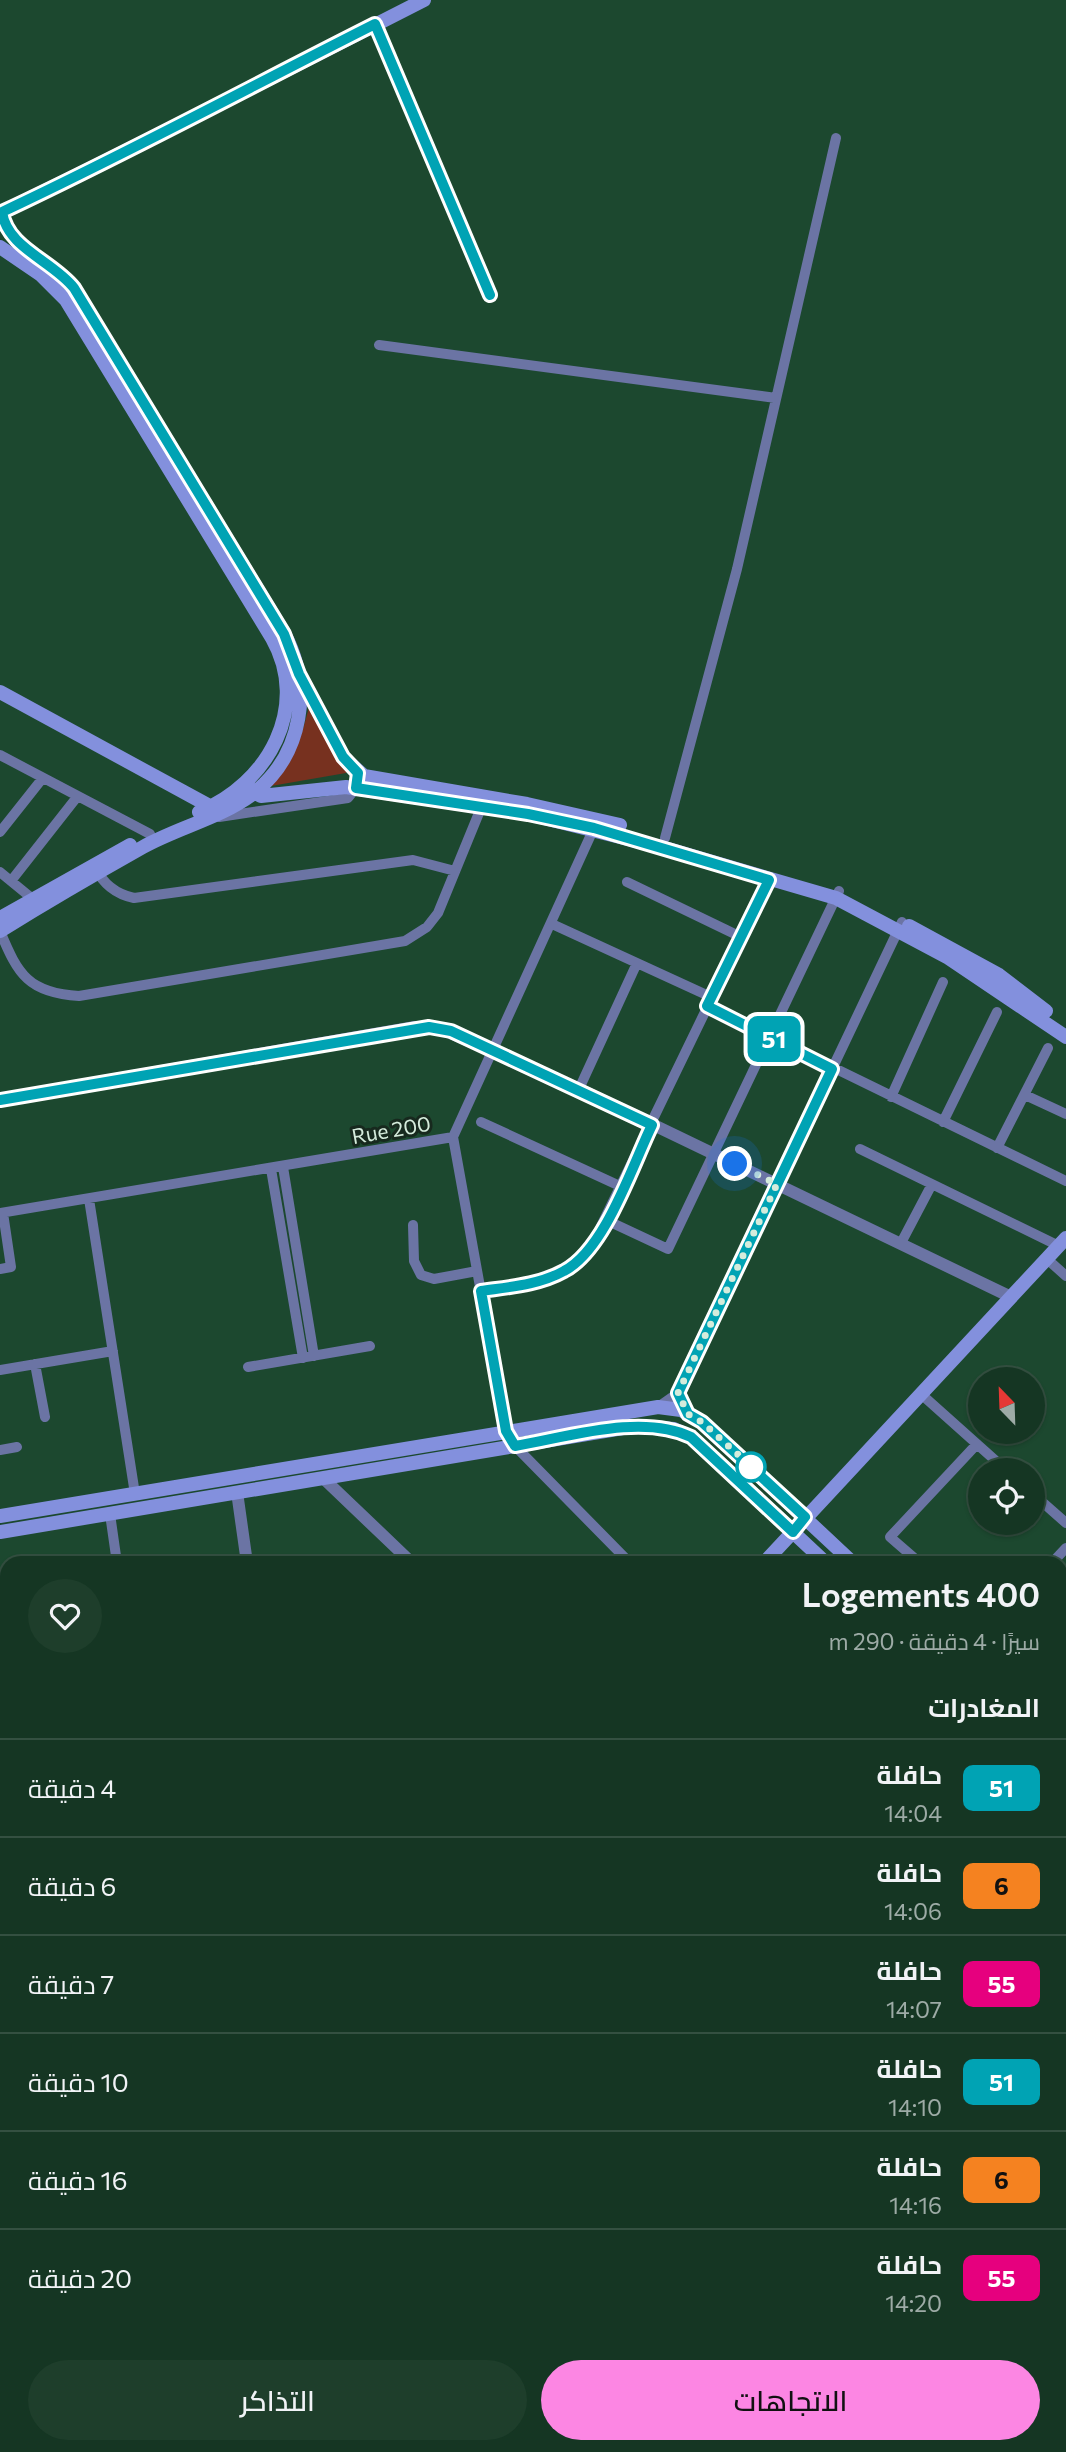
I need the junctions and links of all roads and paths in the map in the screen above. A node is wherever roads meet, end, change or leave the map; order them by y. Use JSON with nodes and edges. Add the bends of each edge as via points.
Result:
{"nodes":[{"id":1,"x":424,"y":0,"type":"edge"},
{"id":2,"x":375,"y":24,"type":"junction"},
{"id":3,"x":836,"y":138,"type":"dead end"},
{"id":4,"x":1,"y":213,"type":"edge"},
{"id":5,"x":0,"y":247,"type":"edge"},
{"id":6,"x":490,"y":295,"type":"dead end"},
{"id":7,"x":379,"y":345,"type":"dead end"},
{"id":8,"x":776,"y":398,"type":"junction"},
{"id":9,"x":299,"y":674,"type":"junction"},
{"id":10,"x":0,"y":692,"type":"edge"},
{"id":11,"x":0,"y":755,"type":"edge"},
{"id":12,"x":42,"y":779,"type":"junction"},
{"id":13,"x":357,"y":780,"type":"junction"},
{"id":14,"x":248,"y":789,"type":"junction"},
{"id":15,"x":76,"y":797,"type":"junction"},
{"id":16,"x":481,"y":808,"type":"junction"},
{"id":17,"x":215,"y":812,"type":"junction"},
{"id":18,"x":594,"y":828,"type":"junction"},
{"id":19,"x":0,"y":832,"type":"edge"},
{"id":20,"x":150,"y":834,"type":"junction"},
{"id":21,"x":665,"y":838,"type":"junction"},
{"id":22,"x":97,"y":870,"type":"junction"},
{"id":23,"x":455,"y":871,"type":"junction"},
{"id":24,"x":0,"y":872,"type":"edge"},
{"id":25,"x":769,"y":880,"type":"junction"},
{"id":26,"x":11,"y":881,"type":"junction"},
{"id":27,"x":627,"y":882,"type":"dead end"},
{"id":28,"x":837,"y":895,"type":"junction"},
{"id":29,"x":34,"y":900,"type":"junction"},
{"id":30,"x":0,"y":918,"type":"edge"},
{"id":31,"x":552,"y":924,"type":"junction"},
{"id":32,"x":900,"y":926,"type":"junction"},
{"id":33,"x":0,"y":931,"type":"edge"},
{"id":34,"x":741,"y":937,"type":"junction"},
{"id":35,"x":637,"y":963,"type":"junction"},
{"id":36,"x":943,"y":982,"type":"dead end"},
{"id":37,"x":709,"y":1001,"type":"junction"},
{"id":38,"x":997,"y":1012,"type":"dead end"},
{"id":39,"x":1066,"y":1027,"type":"edge"},
{"id":40,"x":770,"y":1037,"type":"junction"},
{"id":41,"x":1066,"y":1037,"type":"edge"},
{"id":42,"x":1048,"y":1048,"type":"dead end"},
{"id":43,"x":494,"y":1051,"type":"junction"},
{"id":44,"x":832,"y":1069,"type":"junction"},
{"id":45,"x":579,"y":1089,"type":"junction"},
{"id":46,"x":1025,"y":1095,"type":"junction"},
{"id":47,"x":891,"y":1097,"type":"junction"},
{"id":48,"x":0,"y":1100,"type":"edge"},
{"id":49,"x":1066,"y":1114,"type":"edge"},
{"id":50,"x":481,"y":1122,"type":"dead end"},
{"id":51,"x":943,"y":1122,"type":"junction"},
{"id":52,"x":652,"y":1125,"type":"junction"},
{"id":53,"x":453,"y":1138,"type":"junction"},
{"id":54,"x":997,"y":1148,"type":"junction"},
{"id":55,"x":860,"y":1149,"type":"dead end"},
{"id":56,"x":715,"y":1154,"type":"junction"},
{"id":57,"x":283,"y":1167,"type":"junction"},
{"id":58,"x":271,"y":1169,"type":"junction"},
{"id":59,"x":1066,"y":1181,"type":"edge"},
{"id":60,"x":777,"y":1184,"type":"junction"},
{"id":61,"x":931,"y":1186,"type":"junction"},
{"id":62,"x":622,"y":1187,"type":"junction"},
{"id":63,"x":89,"y":1199,"type":"junction"},
{"id":64,"x":1,"y":1213,"type":"edge"},
{"id":65,"x":606,"y":1220,"type":"junction"},
{"id":66,"x":413,"y":1225,"type":"dead end"},
{"id":67,"x":1063,"y":1242,"type":"edge"},
{"id":68,"x":901,"y":1243,"type":"junction"},
{"id":69,"x":1046,"y":1259,"type":"junction"},
{"id":70,"x":0,"y":1269,"type":"edge"},
{"id":71,"x":477,"y":1271,"type":"junction"},
{"id":72,"x":1066,"y":1276,"type":"edge"},
{"id":73,"x":481,"y":1291,"type":"junction"},
{"id":74,"x":1012,"y":1297,"type":"junction"},
{"id":75,"x":370,"y":1346,"type":"dead end"},
{"id":76,"x":113,"y":1350,"type":"junction"},
{"id":77,"x":309,"y":1357,"type":"junction"},
{"id":78,"x":35,"y":1364,"type":"junction"},
{"id":79,"x":248,"y":1367,"type":"dead end"},
{"id":80,"x":0,"y":1370,"type":"edge"},
{"id":81,"x":678,"y":1393,"type":"junction"},
{"id":82,"x":920,"y":1394,"type":"junction"},
{"id":83,"x":658,"y":1407,"type":"junction"},
{"id":84,"x":688,"y":1414,"type":"junction"},
{"id":85,"x":45,"y":1417,"type":"dead end"},
{"id":86,"x":506,"y":1431,"type":"junction"},
{"id":87,"x":968,"y":1437,"type":"edge"},
{"id":88,"x":976,"y":1444,"type":"joint"},
{"id":89,"x":515,"y":1446,"type":"junction"},
{"id":90,"x":16,"y":1447,"type":"dead end"},
{"id":91,"x":0,"y":1450,"type":"edge"},
{"id":92,"x":992,"y":1458,"type":"edge"},
{"id":93,"x":323,"y":1478,"type":"junction"},
{"id":94,"x":237,"y":1492,"type":"junction"},
{"id":95,"x":135,"y":1494,"type":"junction"},
{"id":96,"x":1045,"y":1504,"type":"edge"},
{"id":97,"x":110,"y":1514,"type":"junction"},
{"id":98,"x":0,"y":1516,"type":"edge"},
{"id":99,"x":805,"y":1517,"type":"junction"},
{"id":100,"x":1066,"y":1523,"type":"edge"},
{"id":101,"x":0,"y":1532,"type":"edge"},
{"id":102,"x":793,"y":1532,"type":"junction"},
{"id":103,"x":116,"y":1556,"type":"edge"},
{"id":104,"x":246,"y":1556,"type":"edge"},
{"id":105,"x":405,"y":1556,"type":"edge"},
{"id":106,"x":623,"y":1556,"type":"edge"},
{"id":107,"x":771,"y":1556,"type":"edge"},
{"id":108,"x":819,"y":1556,"type":"edge"},
{"id":109,"x":846,"y":1556,"type":"edge"},
{"id":110,"x":912,"y":1556,"type":"edge"}],
"edges":[{"from":1,"to":2,"type":"main road"},
{"from":2,"to":4,"type":"main road","via":[[110,162]]},
{"from":2,"to":6,"type":"street"},
{"from":3,"to":8,"type":"street"},
{"from":4,"to":9,"type":"main road","via":[[12,237],[74,288],[284,634]]},
{"from":5,"to":14,"type":"main road","via":[[41,275],[66,300],[280,652],[288,681],[283,727]]},
{"from":7,"to":8,"type":"street"},
{"from":8,"to":21,"type":"street","via":[[737,569]]},
{"from":9,"to":13,"type":"main road"},
{"from":9,"to":14,"type":"main road","via":[[302,702],[293,738],[282,761]]},
{"from":10,"to":17,"type":"main road"},
{"from":11,"to":12,"type":"street"},
{"from":12,"to":15,"type":"street"},
{"from":12,"to":19,"type":"street"},
{"from":13,"to":14,"type":"main road","via":[[261,796]]},
{"from":13,"to":16,"type":"main road"},
{"from":13,"to":17,"type":"street","via":[[351,796],[344,799]]},
{"from":13,"to":21,"type":"main road","via":[[586,816]]},
{"from":14,"to":17,"type":"main road"},
{"from":15,"to":20,"type":"street"},
{"from":15,"to":26,"type":"street"},
{"from":16,"to":18,"type":"main road"},
{"from":16,"to":23,"type":"street"},
{"from":17,"to":20,"type":"main road"},
{"from":17,"to":22,"type":"main road"},
{"from":18,"to":25,"type":"main road"},
{"from":18,"to":31,"type":"street","name":"Rue 200"},
{"from":20,"to":22,"type":"main road"},
{"from":21,"to":28,"type":"main road"},
{"from":22,"to":23,"type":"street","via":[[119,895],[151,898],[414,860]]},
{"from":22,"to":29,"type":"main road"},
{"from":22,"to":33,"type":"main road"},
{"from":23,"to":33,"type":"street","via":[[438,913],[427,927],[405,941],[79,996],[57,995],[28,981],[12,962]]},
{"from":24,"to":26,"type":"street"},
{"from":25,"to":28,"type":"main road"},
{"from":25,"to":34,"type":"street"},
{"from":26,"to":29,"type":"street"},
{"from":27,"to":34,"type":"street"},
{"from":28,"to":32,"type":"main road"},
{"from":28,"to":40,"type":"street"},
{"from":29,"to":30,"type":"main road"},
{"from":31,"to":35,"type":"street"},
{"from":31,"to":43,"type":"street","name":"Rue 200"},
{"from":32,"to":39,"type":"main road","via":[[999,975]]},
{"from":32,"to":41,"type":"main road"},
{"from":32,"to":44,"type":"street"},
{"from":34,"to":37,"type":"street"},
{"from":35,"to":37,"type":"street"},
{"from":35,"to":45,"type":"street"},
{"from":36,"to":47,"type":"street"},
{"from":37,"to":40,"type":"street"},
{"from":37,"to":52,"type":"street"},
{"from":38,"to":51,"type":"street"},
{"from":40,"to":44,"type":"street"},
{"from":40,"to":56,"type":"street"},
{"from":42,"to":46,"type":"street"},
{"from":43,"to":45,"type":"street"},
{"from":43,"to":48,"type":"street","via":[[451,1031],[415,1027]]},
{"from":43,"to":53,"type":"street","name":"Rue 200"},
{"from":44,"to":47,"type":"street"},
{"from":44,"to":60,"type":"street"},
{"from":45,"to":52,"type":"street"},
{"from":46,"to":49,"type":"street"},
{"from":46,"to":54,"type":"street"},
{"from":47,"to":51,"type":"street"},
{"from":50,"to":62,"type":"street"},
{"from":51,"to":54,"type":"street"},
{"from":52,"to":56,"type":"street"},
{"from":52,"to":62,"type":"street"},
{"from":53,"to":57,"type":"street","name":"Rue 200"},
{"from":53,"to":71,"type":"street"},
{"from":54,"to":59,"type":"street"},
{"from":55,"to":61,"type":"street"},
{"from":56,"to":60,"type":"street"},
{"from":56,"to":65,"type":"street","via":[[668,1249]]},
{"from":57,"to":58,"type":"street","name":"Rue 200"},
{"from":57,"to":77,"type":"street"},
{"from":58,"to":63,"type":"street","name":"Rue 200"},
{"from":58,"to":77,"type":"street"},
{"from":60,"to":68,"type":"street"},
{"from":60,"to":81,"type":"street"},
{"from":61,"to":67,"type":"street"},
{"from":61,"to":68,"type":"street"},
{"from":62,"to":65,"type":"street"},
{"from":63,"to":64,"type":"street","name":"Rue 200"},
{"from":63,"to":76,"type":"street"},
{"from":64,"to":70,"type":"street","via":[[11,1267]]},
{"from":65,"to":73,"type":"street","via":[[590,1249],[567,1270],[529,1284]]},
{"from":66,"to":71,"type":"street","via":[[414,1261],[421,1275],[434,1279]]},
{"from":67,"to":69,"type":"main road"},
{"from":68,"to":74,"type":"street"},
{"from":69,"to":72,"type":"street"},
{"from":69,"to":74,"type":"main road"},
{"from":71,"to":73,"type":"street"},
{"from":73,"to":86,"type":"street"},
{"from":74,"to":82,"type":"main road"},
{"from":75,"to":77,"type":"street"},
{"from":76,"to":78,"type":"street"},
{"from":76,"to":95,"type":"street"},
{"from":77,"to":79,"type":"street"},
{"from":78,"to":80,"type":"street"},
{"from":78,"to":85,"type":"street"},
{"from":81,"to":83,"type":"street"},
{"from":81,"to":84,"type":"street"},
{"from":82,"to":87,"type":"street"},
{"from":82,"to":99,"type":"main road"},
{"from":83,"to":84,"type":"main road"},
{"from":83,"to":86,"type":"main road"},
{"from":84,"to":99,"type":"main road"},
{"from":86,"to":89,"type":"street"},
{"from":86,"to":95,"type":"main road"},
{"from":88,"to":92,"type":"street"},
{"from":88,"to":110,"type":"street","via":[[890,1537]]},
{"from":89,"to":93,"type":"main road"},
{"from":89,"to":102,"type":"main road","via":[[635,1426],[674,1429],[691,1437]]},
{"from":89,"to":106,"type":"street"},
{"from":90,"to":91,"type":"street"},
{"from":93,"to":94,"type":"main road"},
{"from":93,"to":105,"type":"street"},
{"from":94,"to":97,"type":"main road"},
{"from":94,"to":104,"type":"street"},
{"from":95,"to":98,"type":"main road"},
{"from":96,"to":100,"type":"street"},
{"from":97,"to":101,"type":"main road"},
{"from":97,"to":103,"type":"street"},
{"from":99,"to":102,"type":"main road"},
{"from":99,"to":109,"type":"main road"},
{"from":102,"to":107,"type":"main road"},
{"from":102,"to":108,"type":"main road"}]}
